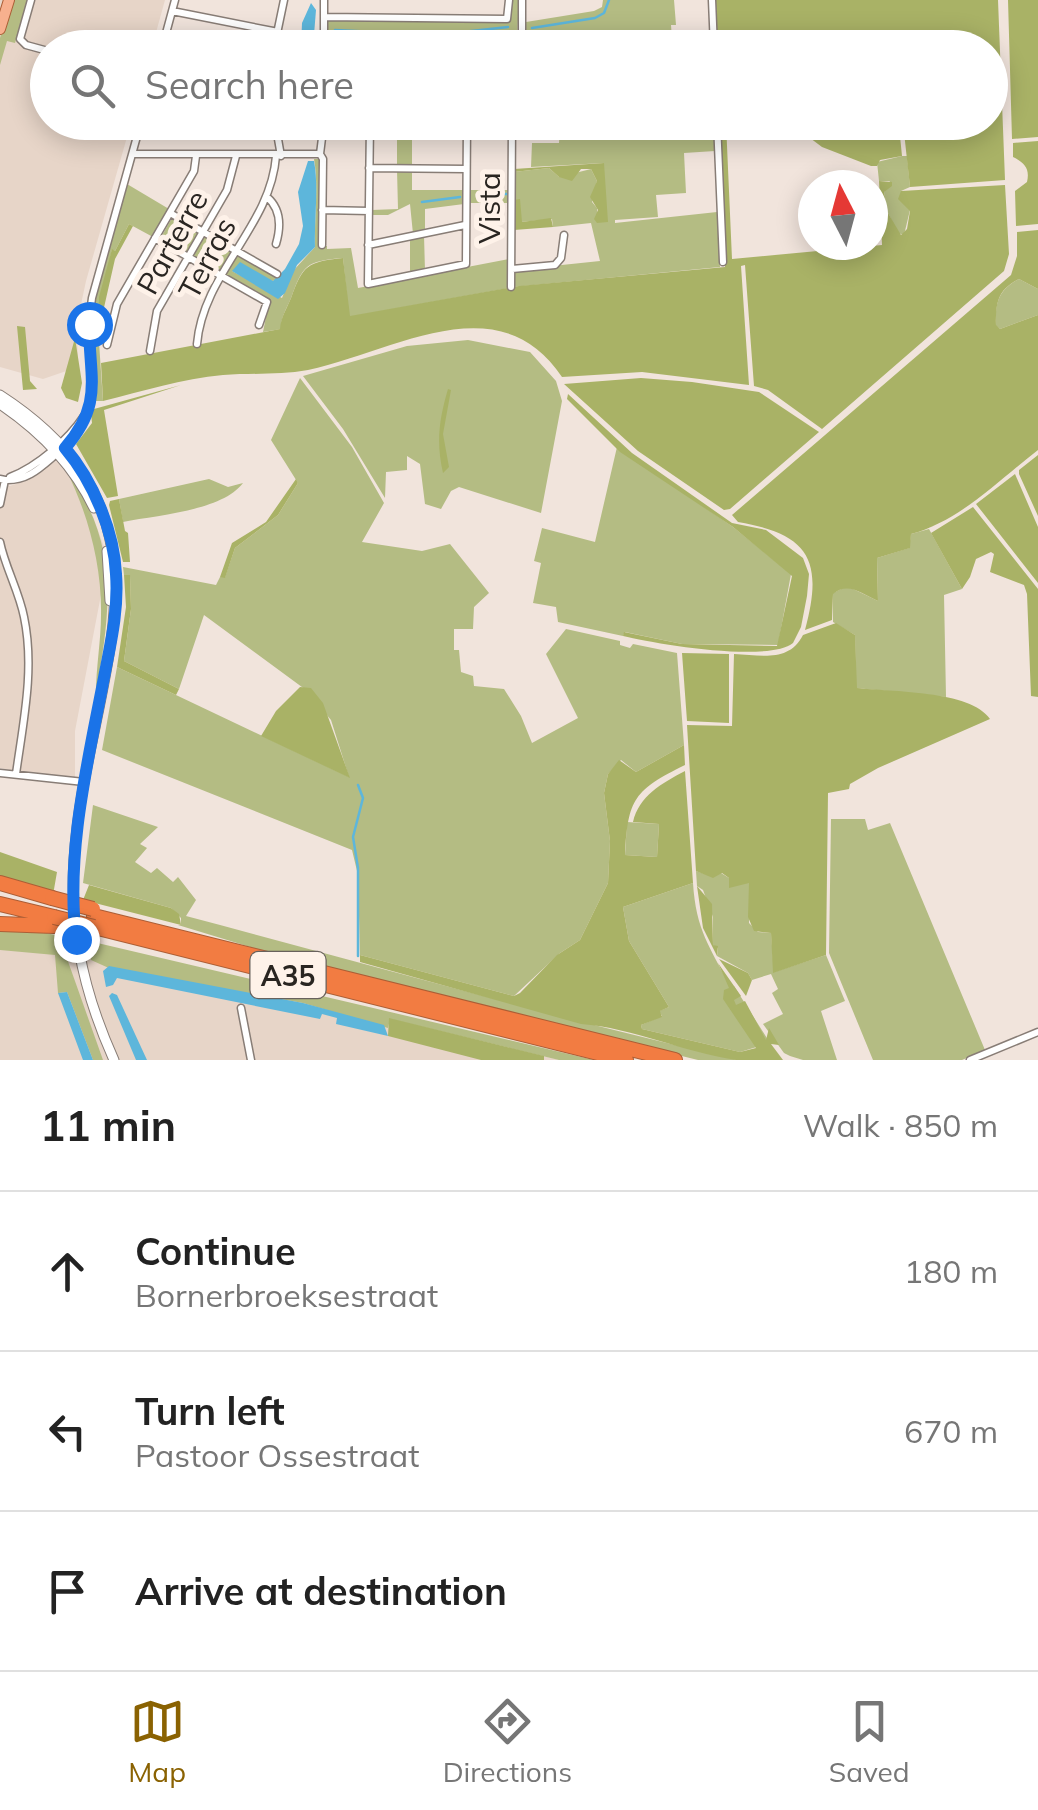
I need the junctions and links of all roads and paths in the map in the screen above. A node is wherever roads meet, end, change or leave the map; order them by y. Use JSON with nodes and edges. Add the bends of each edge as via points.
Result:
{"nodes":[{"id":1,"x":9,"y":0,"type":"edge"},
{"id":2,"x":30,"y":0,"type":"edge"},
{"id":3,"x":175,"y":0,"type":"edge"},
{"id":4,"x":284,"y":0,"type":"edge"},
{"id":5,"x":324,"y":0,"type":"edge"},
{"id":6,"x":509,"y":0,"type":"edge"},
{"id":7,"x":522,"y":0,"type":"edge"},
{"id":8,"x":712,"y":0,"type":"edge"},
{"id":9,"x":172,"y":11,"type":"junction"},
{"id":10,"x":324,"y":17,"type":"junction"},
{"id":11,"x":0,"y":29,"type":"edge"},
{"id":12,"x":167,"y":30,"type":"edge"},
{"id":13,"x":268,"y":30,"type":"edge"},
{"id":14,"x":278,"y":30,"type":"edge"},
{"id":15,"x":324,"y":30,"type":"edge"},
{"id":16,"x":522,"y":30,"type":"edge"},
{"id":17,"x":713,"y":30,"type":"edge"},
{"id":18,"x":30,"y":43,"type":"edge"},
{"id":19,"x":136,"y":140,"type":"edge"},
{"id":20,"x":277,"y":140,"type":"edge"},
{"id":21,"x":322,"y":140,"type":"edge"},
{"id":22,"x":370,"y":140,"type":"edge"},
{"id":23,"x":467,"y":140,"type":"edge"},
{"id":24,"x":512,"y":140,"type":"edge"},
{"id":25,"x":718,"y":140,"type":"edge"},
{"id":26,"x":132,"y":154,"type":"junction"},
{"id":27,"x":320,"y":154,"type":"junction"},
{"id":28,"x":196,"y":156,"type":"junction"},
{"id":29,"x":236,"y":156,"type":"junction"},
{"id":30,"x":279,"y":156,"type":"junction"},
{"id":31,"x":369,"y":168,"type":"junction"},
{"id":32,"x":466,"y":170,"type":"junction"},
{"id":33,"x":266,"y":197,"type":"junction"},
{"id":34,"x":322,"y":210,"type":"junction"},
{"id":35,"x":368,"y":211,"type":"junction"},
{"id":36,"x":170,"y":213,"type":"junction"},
{"id":37,"x":466,"y":225,"type":"junction"},
{"id":38,"x":202,"y":232,"type":"junction"},
{"id":39,"x":564,"y":234,"type":"dead end"},
{"id":40,"x":155,"y":238,"type":"junction"},
{"id":41,"x":276,"y":244,"type":"dead end"},
{"id":42,"x":322,"y":245,"type":"dead end"},
{"id":43,"x":368,"y":245,"type":"junction"},
{"id":44,"x":235,"y":251,"type":"junction"},
{"id":45,"x":188,"y":256,"type":"junction"},
{"id":46,"x":723,"y":262,"type":"dead end"},
{"id":47,"x":512,"y":269,"type":"junction"},
{"id":48,"x":276,"y":274,"type":"dead end"},
{"id":49,"x":221,"y":276,"type":"junction"},
{"id":50,"x":511,"y":287,"type":"dead end"},
{"id":51,"x":260,"y":325,"type":"dead end"},
{"id":52,"x":196,"y":344,"type":"dead end"},
{"id":53,"x":107,"y":345,"type":"dead end"},
{"id":54,"x":150,"y":351,"type":"dead end"},
{"id":55,"x":0,"y":395,"type":"edge"},
{"id":56,"x":0,"y":404,"type":"edge"},
{"id":57,"x":59,"y":448,"type":"junction"},
{"id":58,"x":2,"y":479,"type":"edge"},
{"id":59,"x":0,"y":504,"type":"edge"},
{"id":60,"x":0,"y":542,"type":"edge"},
{"id":61,"x":0,"y":772,"type":"edge"},
{"id":62,"x":16,"y":774,"type":"junction"},
{"id":63,"x":85,"y":782,"type":"junction"},
{"id":64,"x":0,"y":883,"type":"edge"},
{"id":65,"x":0,"y":895,"type":"edge"},
{"id":66,"x":0,"y":904,"type":"edge"},
{"id":67,"x":53,"y":912,"type":"junction"},
{"id":68,"x":96,"y":921,"type":"junction"},
{"id":69,"x":0,"y":924,"type":"edge"},
{"id":70,"x":241,"y":1008,"type":"dead end"},
{"id":71,"x":1038,"y":1032,"type":"edge"},
{"id":72,"x":114,"y":1060,"type":"edge"},
{"id":73,"x":251,"y":1060,"type":"edge"},
{"id":74,"x":626,"y":1060,"type":"edge"},
{"id":75,"x":675,"y":1060,"type":"edge"},
{"id":76,"x":970,"y":1060,"type":"edge"}],
"edges":[{"from":1,"to":11,"type":"main road"},
{"from":2,"to":18,"type":"street","via":[[20,39]]},
{"from":3,"to":9,"type":"street"},
{"from":4,"to":14,"type":"street"},
{"from":5,"to":10,"type":"street"},
{"from":6,"to":10,"type":"street","via":[[509,18]]},
{"from":7,"to":16,"type":"street"},
{"from":8,"to":17,"type":"street"},
{"from":9,"to":12,"type":"street"},
{"from":9,"to":13,"type":"street"},
{"from":10,"to":15,"type":"street"},
{"from":19,"to":26,"type":"street"},
{"from":20,"to":30,"type":"street"},
{"from":21,"to":27,"type":"street"},
{"from":22,"to":31,"type":"street"},
{"from":23,"to":32,"type":"street"},
{"from":24,"to":47,"type":"street","name":"Vista"},
{"from":25,"to":46,"type":"street"},
{"from":26,"to":28,"type":"street"},
{"from":26,"to":57,"type":"street","via":[[92,298],[90,405],[81,430]]},
{"from":27,"to":30,"type":"street"},
{"from":27,"to":34,"type":"street"},
{"from":28,"to":29,"type":"street"},
{"from":28,"to":36,"type":"street"},
{"from":29,"to":30,"type":"street"},
{"from":29,"to":38,"type":"street","name":"Parterre","via":[[227,190]]},
{"from":30,"to":33,"type":"street","name":"Terras"},
{"from":31,"to":32,"type":"street"},
{"from":31,"to":35,"type":"street"},
{"from":32,"to":37,"type":"street"},
{"from":33,"to":41,"type":"street","name":"Terras","via":[[278,212]]},
{"from":33,"to":44,"type":"street","name":"Terras"},
{"from":34,"to":35,"type":"street"},
{"from":34,"to":42,"type":"street"},
{"from":35,"to":43,"type":"street"},
{"from":36,"to":38,"type":"street"},
{"from":36,"to":40,"type":"street"},
{"from":37,"to":43,"type":"street"},
{"from":37,"to":43,"type":"street","via":[[466,264],[368,284]]},
{"from":38,"to":44,"type":"street"},
{"from":38,"to":45,"type":"street","name":"Parterre"},
{"from":39,"to":47,"type":"street","via":[[555,264]]},
{"from":40,"to":45,"type":"street"},
{"from":40,"to":53,"type":"street","via":[[117,304]]},
{"from":44,"to":48,"type":"street"},
{"from":44,"to":49,"type":"street","name":"Terras"},
{"from":45,"to":49,"type":"street"},
{"from":45,"to":54,"type":"street","name":"Parterre","via":[[158,311]]},
{"from":47,"to":50,"type":"street","name":"Vista"},
{"from":49,"to":51,"type":"street","via":[[267,302]]},
{"from":49,"to":52,"type":"street","name":"Terras","via":[[204,305]]},
{"from":55,"to":57,"type":"main road"},
{"from":56,"to":57,"type":"main road"},
{"from":57,"to":58,"type":"street"},
{"from":57,"to":63,"type":"main road","via":[[83,472],[98,502],[116,571],[113,630]]},
{"from":58,"to":59,"type":"street"},
{"from":60,"to":62,"type":"street","via":[[28,648]]},
{"from":61,"to":62,"type":"street"},
{"from":62,"to":63,"type":"street"},
{"from":63,"to":72,"type":"main road","via":[[73,881],[76,939]]},
{"from":64,"to":67,"type":"highway","number":"A35"},
{"from":65,"to":67,"type":"highway","number":"A35"},
{"from":66,"to":67,"type":"highway","number":"A35"},
{"from":67,"to":68,"type":"highway","number":"A35","bridge":true},
{"from":67,"to":69,"type":"highway","number":"A35"},
{"from":68,"to":74,"type":"highway","number":"A35","via":[[161,944]]},
{"from":68,"to":75,"type":"highway","number":"A35"},
{"from":70,"to":73,"type":"street"},
{"from":71,"to":76,"type":"street"}]}
